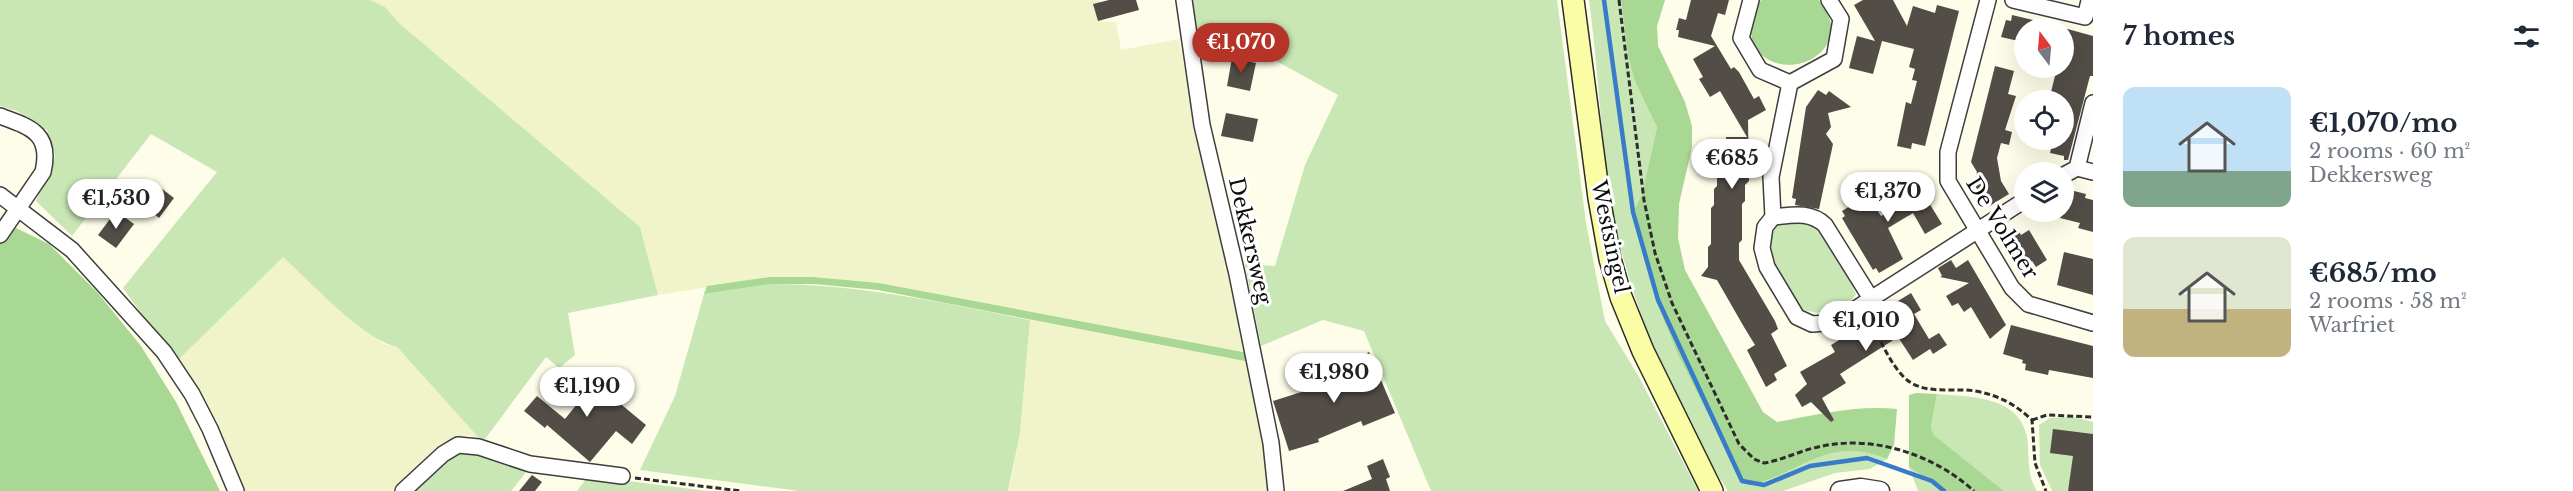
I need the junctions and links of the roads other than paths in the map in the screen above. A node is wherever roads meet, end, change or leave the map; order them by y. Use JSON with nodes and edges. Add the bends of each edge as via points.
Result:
{"nodes":[{"id":1,"x":1184,"y":0,"type":"edge"},
{"id":2,"x":1573,"y":0,"type":"edge"},
{"id":3,"x":1750,"y":0,"type":"edge"},
{"id":4,"x":1829,"y":0,"type":"edge"},
{"id":5,"x":1988,"y":0,"type":"edge"},
{"id":6,"x":2013,"y":0,"type":"edge"},
{"id":7,"x":2091,"y":1,"type":"edge"},
{"id":8,"x":1790,"y":83,"type":"junction"},
{"id":9,"x":2093,"y":103,"type":"edge"},
{"id":10,"x":0,"y":116,"type":"edge"},
{"id":11,"x":2073,"y":162,"type":"edge"},
{"id":12,"x":2074,"y":172,"type":"edge"},
{"id":13,"x":2093,"y":172,"type":"edge"},
{"id":14,"x":0,"y":195,"type":"edge"},
{"id":15,"x":2014,"y":207,"type":"edge"},
{"id":16,"x":19,"y":209,"type":"junction"},
{"id":17,"x":1773,"y":216,"type":"junction"},
{"id":18,"x":1976,"y":231,"type":"junction"},
{"id":19,"x":0,"y":235,"type":"edge"},
{"id":20,"x":1865,"y":301,"type":"junction"},
{"id":21,"x":2093,"y":323,"type":"edge"},
{"id":22,"x":622,"y":476,"type":"road end"},
{"id":23,"x":236,"y":491,"type":"edge"},
{"id":24,"x":403,"y":491,"type":"edge"},
{"id":25,"x":1276,"y":491,"type":"edge"},
{"id":26,"x":1712,"y":491,"type":"edge"},
{"id":27,"x":1840,"y":491,"type":"edge"},
{"id":28,"x":1880,"y":491,"type":"edge"}],
"edges":[{"from":1,"to":25,"type":"street","name":"Dekkersweg","via":[[1202,125],[1237,274],[1271,443]]},
{"from":2,"to":26,"type":"main road","name":"Westsingel","via":[[1610,259],[1643,351]]},
{"from":3,"to":8,"type":"street","via":[[1741,38],[1760,70]]},
{"from":4,"to":8,"type":"street","via":[[1841,19],[1834,59]]},
{"from":5,"to":18,"type":"street","name":"De Volmer","via":[[1948,152],[1948,180]]},
{"from":6,"to":7,"type":"street","via":[[2085,17]]},
{"from":8,"to":17,"type":"street","via":[[1771,177]]},
{"from":9,"to":11,"type":"street"},
{"from":10,"to":16,"type":"street","via":[[27,125],[45,147],[44,172]]},
{"from":12,"to":13,"type":"street"},
{"from":14,"to":16,"type":"street"},
{"from":15,"to":18,"type":"street"},
{"from":16,"to":19,"type":"street"},
{"from":16,"to":23,"type":"street","via":[[72,250],[164,352],[206,420]]},
{"from":17,"to":20,"type":"street","via":[[1802,214],[1817,217],[1826,225]]},
{"from":17,"to":20,"type":"street","via":[[1765,227],[1762,248],[1767,267],[1797,317],[1812,324],[1826,323]]},
{"from":18,"to":20,"type":"street"},
{"from":18,"to":21,"type":"street","name":"De Volmer","via":[[2012,288],[2028,304]]},
{"from":22,"to":24,"type":"street","via":[[531,464],[479,447],[458,445]]},
{"from":27,"to":28,"type":"street"}]}
